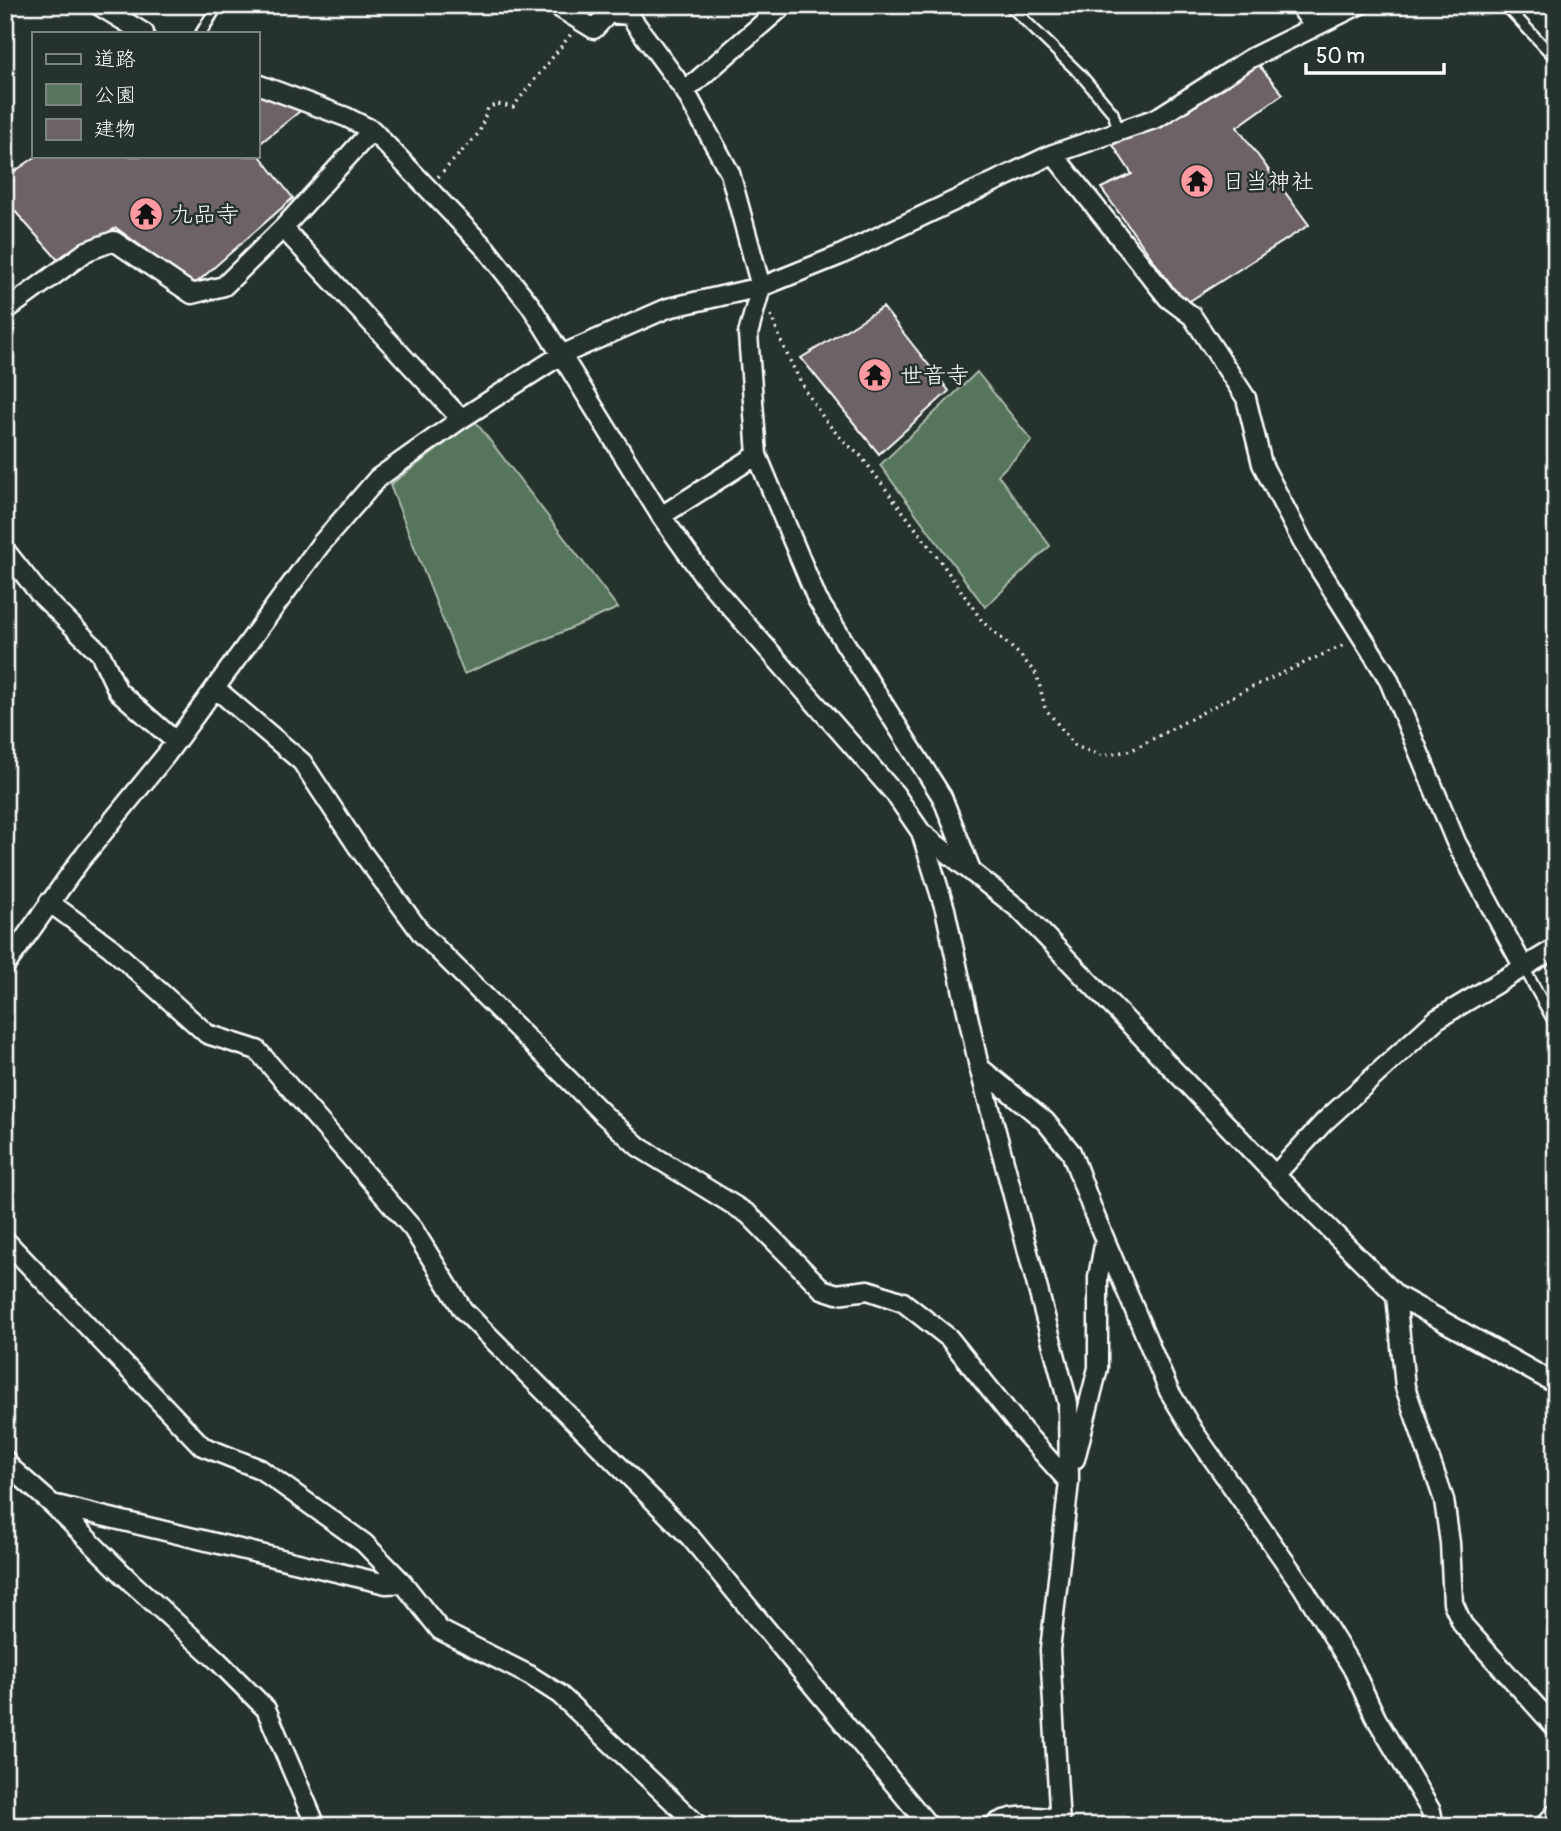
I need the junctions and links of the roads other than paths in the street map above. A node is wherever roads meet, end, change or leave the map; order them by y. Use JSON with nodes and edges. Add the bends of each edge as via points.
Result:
{"nodes":[{"id":1,"x":98,"y":5,"type":"edge"},
{"id":2,"x":218,"y":5,"type":"edge"},
{"id":3,"x":555,"y":5,"type":"edge"},
{"id":4,"x":784,"y":5,"type":"edge"},
{"id":5,"x":1009,"y":5,"type":"edge"},
{"id":6,"x":1299,"y":5,"type":"edge"},
{"id":7,"x":1359,"y":5,"type":"edge"},
{"id":8,"x":1505,"y":5,"type":"edge"},
{"id":9,"x":1314,"y":26,"type":"junction"},
{"id":10,"x":142,"y":32,"type":"edge"},
{"id":11,"x":202,"y":32,"type":"edge"},
{"id":12,"x":1556,"y":59,"type":"edge"},
{"id":13,"x":259,"y":85,"type":"edge"},
{"id":14,"x":685,"y":91,"type":"junction"},
{"id":15,"x":372,"y":130,"type":"junction"},
{"id":16,"x":1119,"y":133,"type":"junction"},
{"id":17,"x":1053,"y":153,"type":"junction"},
{"id":18,"x":283,"y":228,"type":"junction"},
{"id":19,"x":761,"y":287,"type":"junction"},
{"id":20,"x":5,"y":311,"type":"edge"},
{"id":21,"x":561,"y":355,"type":"junction"},
{"id":22,"x":461,"y":419,"type":"junction"},
{"id":23,"x":757,"y":455,"type":"junction"},
{"id":24,"x":661,"y":516,"type":"junction"},
{"id":25,"x":5,"y":550,"type":"edge"},
{"id":26,"x":215,"y":688,"type":"junction"},
{"id":27,"x":175,"y":741,"type":"junction"},
{"id":28,"x":920,"y":832,"type":"junction"},
{"id":29,"x":971,"y":872,"type":"junction"},
{"id":30,"x":49,"y":902,"type":"junction"},
{"id":31,"x":1556,"y":948,"type":"edge"},
{"id":32,"x":5,"y":965,"type":"edge"},
{"id":33,"x":1523,"y":966,"type":"junction"},
{"id":34,"x":1556,"y":1026,"type":"edge"},
{"id":35,"x":979,"y":1067,"type":"junction"},
{"id":36,"x":1275,"y":1175,"type":"junction"},
{"id":37,"x":5,"y":1240,"type":"edge"},
{"id":38,"x":1105,"y":1240,"type":"junction"},
{"id":39,"x":1396,"y":1295,"type":"junction"},
{"id":40,"x":1556,"y":1384,"type":"edge"},
{"id":41,"x":5,"y":1460,"type":"edge"},
{"id":42,"x":1069,"y":1482,"type":"junction"},
{"id":43,"x":52,"y":1504,"type":"junction"},
{"id":44,"x":403,"y":1583,"type":"junction"},
{"id":45,"x":1556,"y":1728,"type":"edge"},
{"id":46,"x":1556,"y":1813,"type":"edge"},
{"id":47,"x":1060,"y":1822,"type":"edge"},
{"id":48,"x":316,"y":1826,"type":"edge"},
{"id":49,"x":699,"y":1826,"type":"edge"},
{"id":50,"x":929,"y":1826,"type":"edge"},
{"id":51,"x":992,"y":1826,"type":"edge"},
{"id":52,"x":1434,"y":1826,"type":"edge"},
{"id":53,"x":1544,"y":1826,"type":"edge"}],
"edges":[{"from":1,"to":10,"type":"street"},
{"from":2,"to":11,"type":"lane"},
{"from":3,"to":14,"type":"street","via":[[594,29],[609,13],[629,15]]},
{"from":4,"to":14,"type":"street"},
{"from":5,"to":16,"type":"lane","via":[[1081,75],[1113,113]]},
{"from":6,"to":9,"type":"street"},
{"from":7,"to":9,"type":"street"},
{"from":8,"to":12,"type":"lane"},
{"from":9,"to":16,"type":"street","via":[[1251,58],[1157,118]]},
{"from":13,"to":15,"type":"street"},
{"from":14,"to":19,"type":"street","via":[[730,173]]},
{"from":15,"to":18,"type":"street"},
{"from":15,"to":21,"type":"street","via":[[486,249],[531,306]]},
{"from":16,"to":17,"type":"street"},
{"from":17,"to":19,"type":"street"},
{"from":17,"to":33,"type":"street","via":[[1168,298],[1192,316],[1246,398],[1262,464],[1303,543],[1393,688],[1456,842]]},
{"from":18,"to":20,"type":"street","via":[[225,286],[192,293],[114,241],[87,251]]},
{"from":18,"to":22,"type":"street"},
{"from":19,"to":21,"type":"street","via":[[668,308]]},
{"from":19,"to":23,"type":"street","via":[[748,334]]},
{"from":21,"to":22,"type":"street"},
{"from":21,"to":24,"type":"street"},
{"from":22,"to":26,"type":"street","via":[[378,478],[320,545]]},
{"from":23,"to":24,"type":"street"},
{"from":23,"to":29,"type":"street","via":[[817,599],[942,797]]},
{"from":24,"to":28,"type":"street","via":[[706,579],[895,794]]},
{"from":25,"to":27,"type":"street","via":[[38,592],[100,653],[118,691]]},
{"from":26,"to":27,"type":"street"},
{"from":26,"to":42,"type":"street","via":[[302,762],[422,934],[603,1114],[639,1147],[748,1214],[822,1289],[837,1294],[868,1290],[903,1302],[949,1338]]},
{"from":27,"to":30,"type":"street"},
{"from":28,"to":29,"type":"street"},
{"from":28,"to":35,"type":"street","via":[[945,909]]},
{"from":29,"to":36,"type":"street","via":[[1020,910]]},
{"from":30,"to":32,"type":"street"},
{"from":30,"to":50,"type":"street","via":[[110,947],[208,1034],[257,1050],[413,1229],[463,1310],[690,1537]]},
{"from":31,"to":33,"type":"street"},
{"from":33,"to":34,"type":"lane"},
{"from":33,"to":36,"type":"street","via":[[1437,1019],[1324,1122]]},
{"from":35,"to":38,"type":"street","via":[[1045,1121],[1071,1152]]},
{"from":35,"to":42,"type":"street","via":[[1068,1403]]},
{"from":36,"to":39,"type":"street"},
{"from":37,"to":44,"type":"street","via":[[202,1446],[260,1469],[364,1543]]},
{"from":38,"to":42,"type":"street","via":[[1098,1277],[1098,1368]]},
{"from":38,"to":52,"type":"street","via":[[1169,1391],[1353,1669],[1431,1811]]},
{"from":39,"to":40,"type":"street"},
{"from":39,"to":45,"type":"street","via":[[1405,1387],[1444,1500],[1453,1603],[1463,1625]]},
{"from":41,"to":43,"type":"street"},
{"from":42,"to":47,"type":"street","via":[[1050,1650]]},
{"from":43,"to":44,"type":"street","via":[[386,1584]]},
{"from":43,"to":48,"type":"street","via":[[266,1709]]},
{"from":44,"to":49,"type":"street","via":[[440,1630],[559,1693]]},
{"from":46,"to":53,"type":"street"},
{"from":47,"to":51,"type":"street","via":[[1024,1815]]}]}
